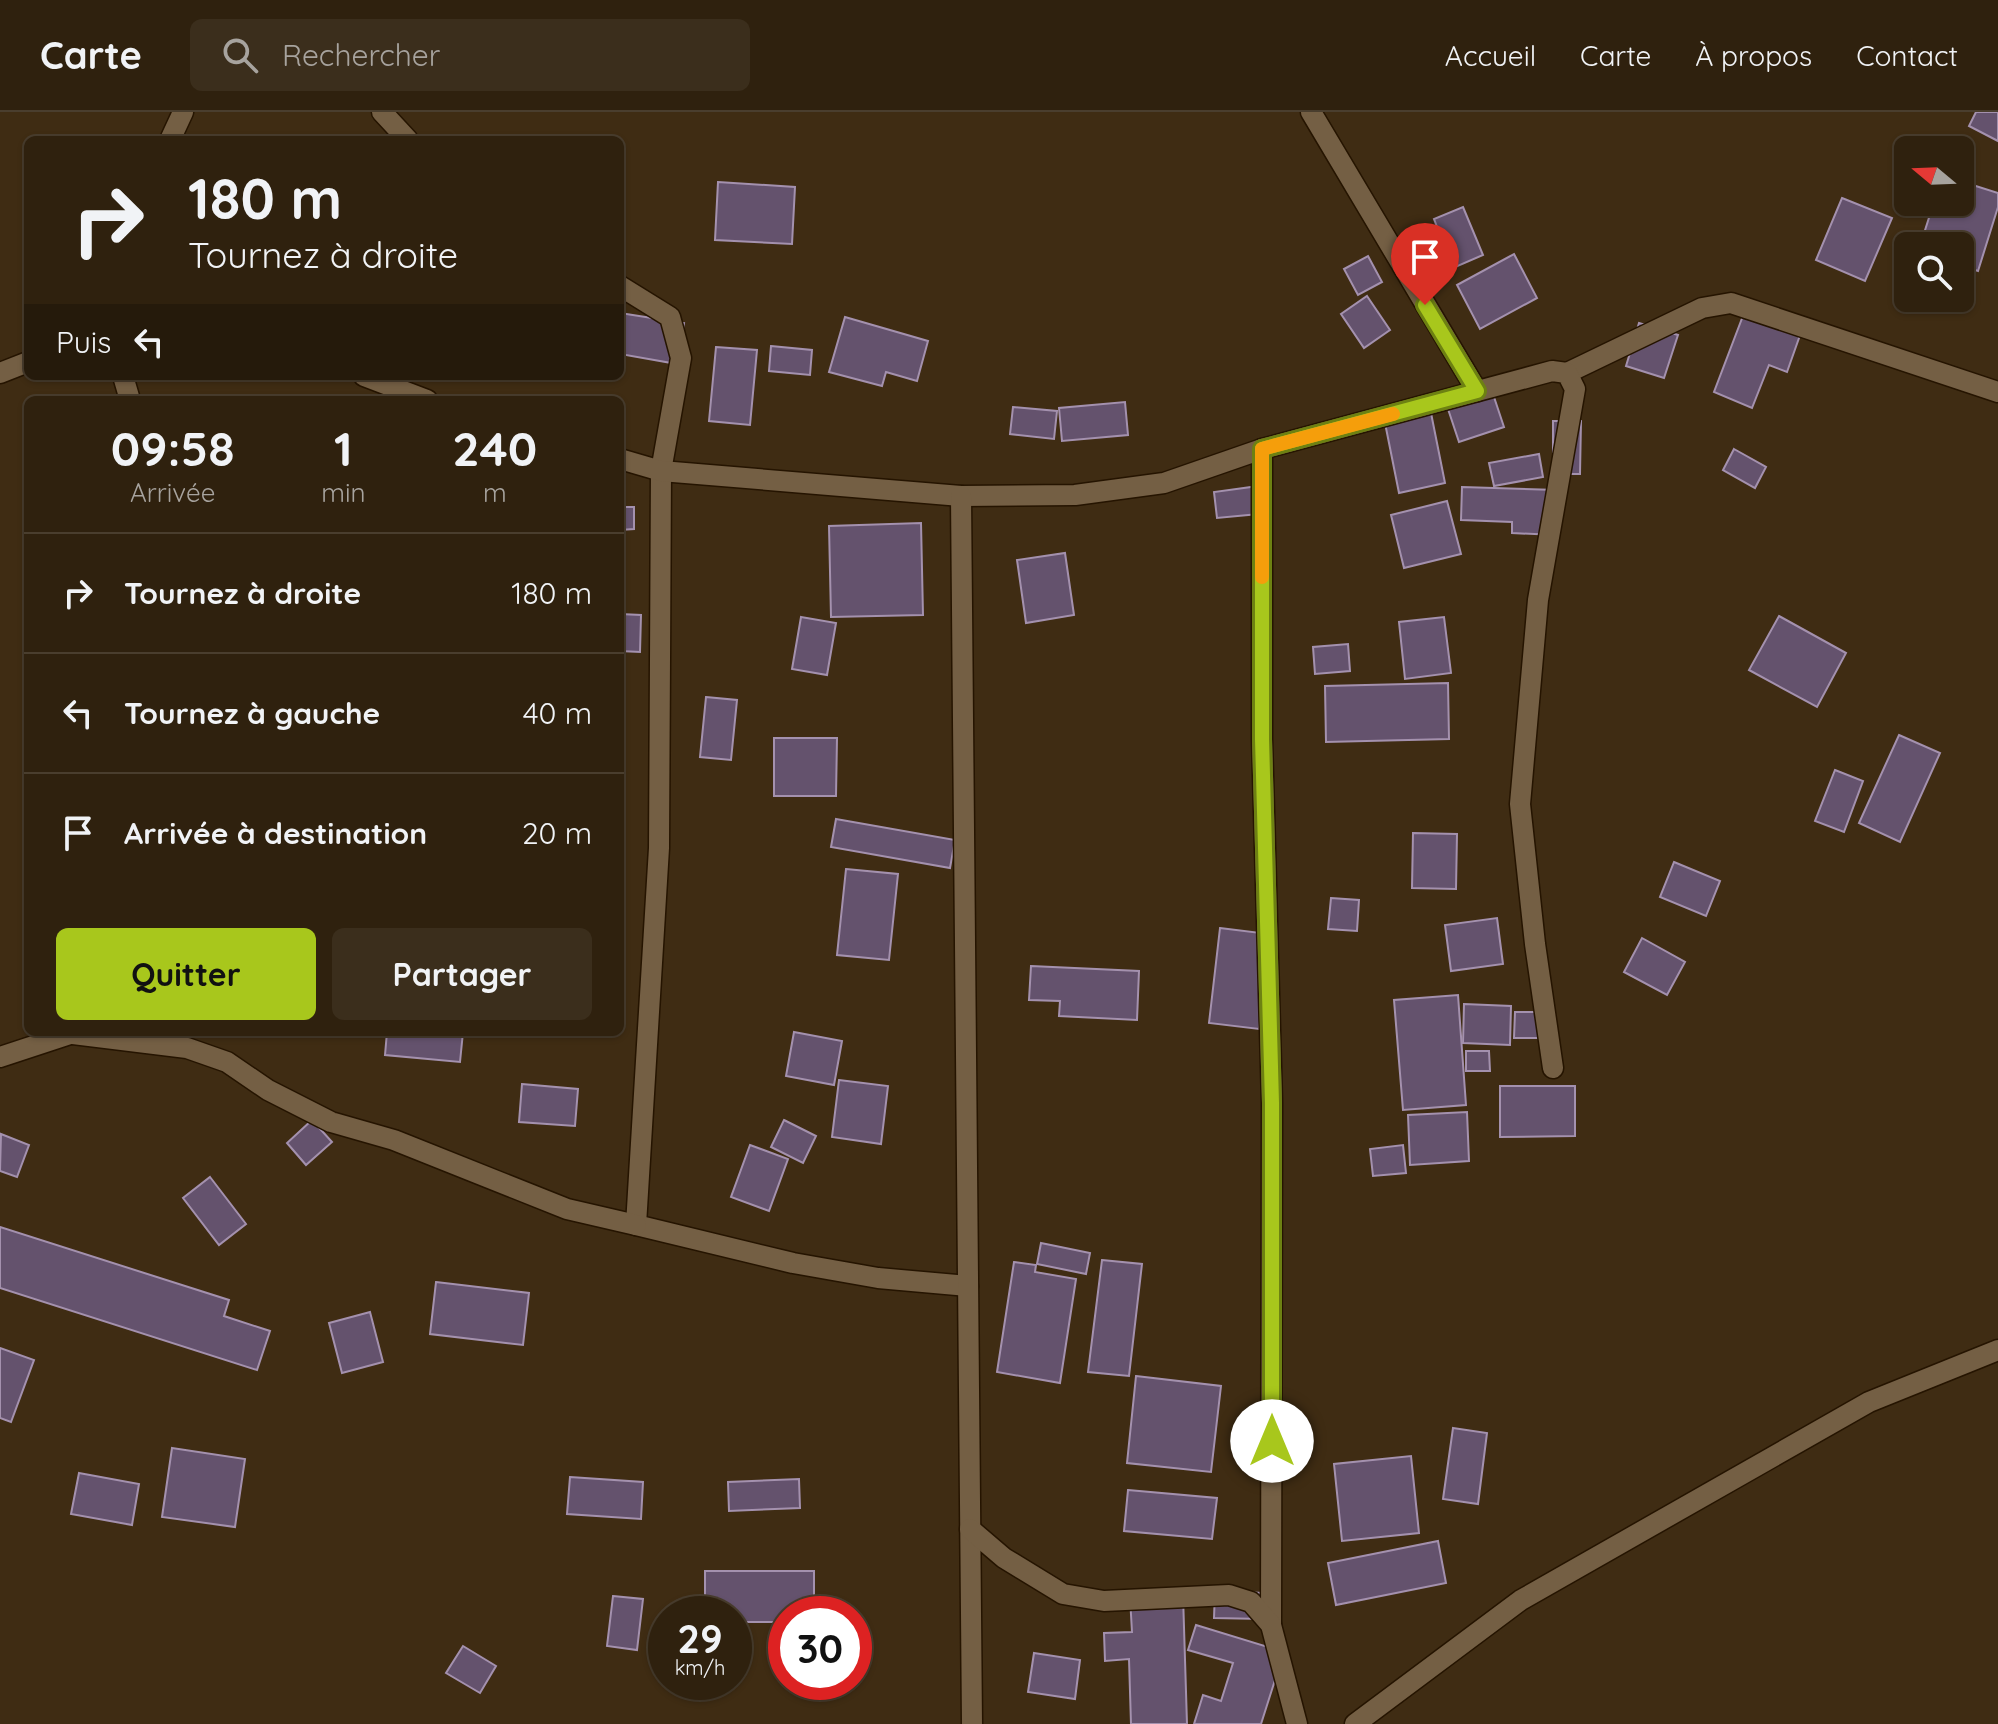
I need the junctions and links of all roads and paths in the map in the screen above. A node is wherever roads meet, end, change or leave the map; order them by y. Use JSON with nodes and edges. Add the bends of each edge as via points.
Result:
{"nodes":[{"id":1,"x":183,"y":112,"type":"edge"},
{"id":2,"x":382,"y":112,"type":"edge"},
{"id":3,"x":1311,"y":112,"type":"edge"},
{"id":4,"x":172,"y":136,"type":"edge"},
{"id":5,"x":404,"y":136,"type":"edge"},
{"id":6,"x":624,"y":288,"type":"edge"},
{"id":7,"x":24,"y":364,"type":"edge"},
{"id":8,"x":0,"y":373,"type":"edge"},
{"id":9,"x":1567,"y":373,"type":"junction"},
{"id":10,"x":374,"y":380,"type":"edge"},
{"id":11,"x":1477,"y":391,"type":"junction"},
{"id":12,"x":1998,"y":392,"type":"edge"},
{"id":13,"x":416,"y":396,"type":"edge"},
{"id":14,"x":1262,"y":449,"type":"junction"},
{"id":15,"x":624,"y":460,"type":"edge"},
{"id":16,"x":661,"y":471,"type":"junction"},
{"id":17,"x":961,"y":496,"type":"junction"},
{"id":18,"x":65,"y":1036,"type":"edge"},
{"id":19,"x":97,"y":1036,"type":"edge"},
{"id":20,"x":0,"y":1057,"type":"edge"},
{"id":21,"x":1553,"y":1068,"type":"dead end"},
{"id":22,"x":636,"y":1225,"type":"junction"},
{"id":23,"x":968,"y":1286,"type":"junction"},
{"id":24,"x":1998,"y":1350,"type":"edge"},
{"id":25,"x":970,"y":1529,"type":"junction"},
{"id":26,"x":1271,"y":1625,"type":"junction"},
{"id":27,"x":972,"y":1724,"type":"edge"},
{"id":28,"x":1297,"y":1724,"type":"edge"},
{"id":29,"x":1355,"y":1724,"type":"edge"}],
"edges":[{"from":1,"to":4,"type":"street"},
{"from":2,"to":5,"type":"street"},
{"from":3,"to":11,"type":"street"},
{"from":6,"to":16,"type":"street","via":[[670,317],[681,358]]},
{"from":7,"to":8,"type":"street"},
{"from":9,"to":11,"type":"street","via":[[1552,371]]},
{"from":9,"to":12,"type":"street","via":[[1702,308],[1731,303]]},
{"from":9,"to":21,"type":"street","via":[[1575,389],[1538,600],[1520,804]]},
{"from":10,"to":13,"type":"street"},
{"from":11,"to":14,"type":"street"},
{"from":14,"to":17,"type":"street","via":[[1164,483],[1075,495]]},
{"from":14,"to":26,"type":"street","via":[[1262,739],[1272,1103]]},
{"from":15,"to":16,"type":"street"},
{"from":16,"to":17,"type":"street"},
{"from":16,"to":22,"type":"street","via":[[659,848]]},
{"from":17,"to":23,"type":"street"},
{"from":18,"to":20,"type":"street"},
{"from":19,"to":22,"type":"street","via":[[187,1048],[227,1062],[331,1122],[394,1140],[567,1209]]},
{"from":22,"to":23,"type":"street","via":[[793,1263]]},
{"from":23,"to":25,"type":"street"},
{"from":24,"to":29,"type":"street","via":[[1869,1402],[1521,1600]]},
{"from":25,"to":26,"type":"street","via":[[1004,1558],[1063,1594],[1104,1601],[1229,1595],[1251,1602]]},
{"from":25,"to":27,"type":"street"},
{"from":26,"to":28,"type":"street"}]}
